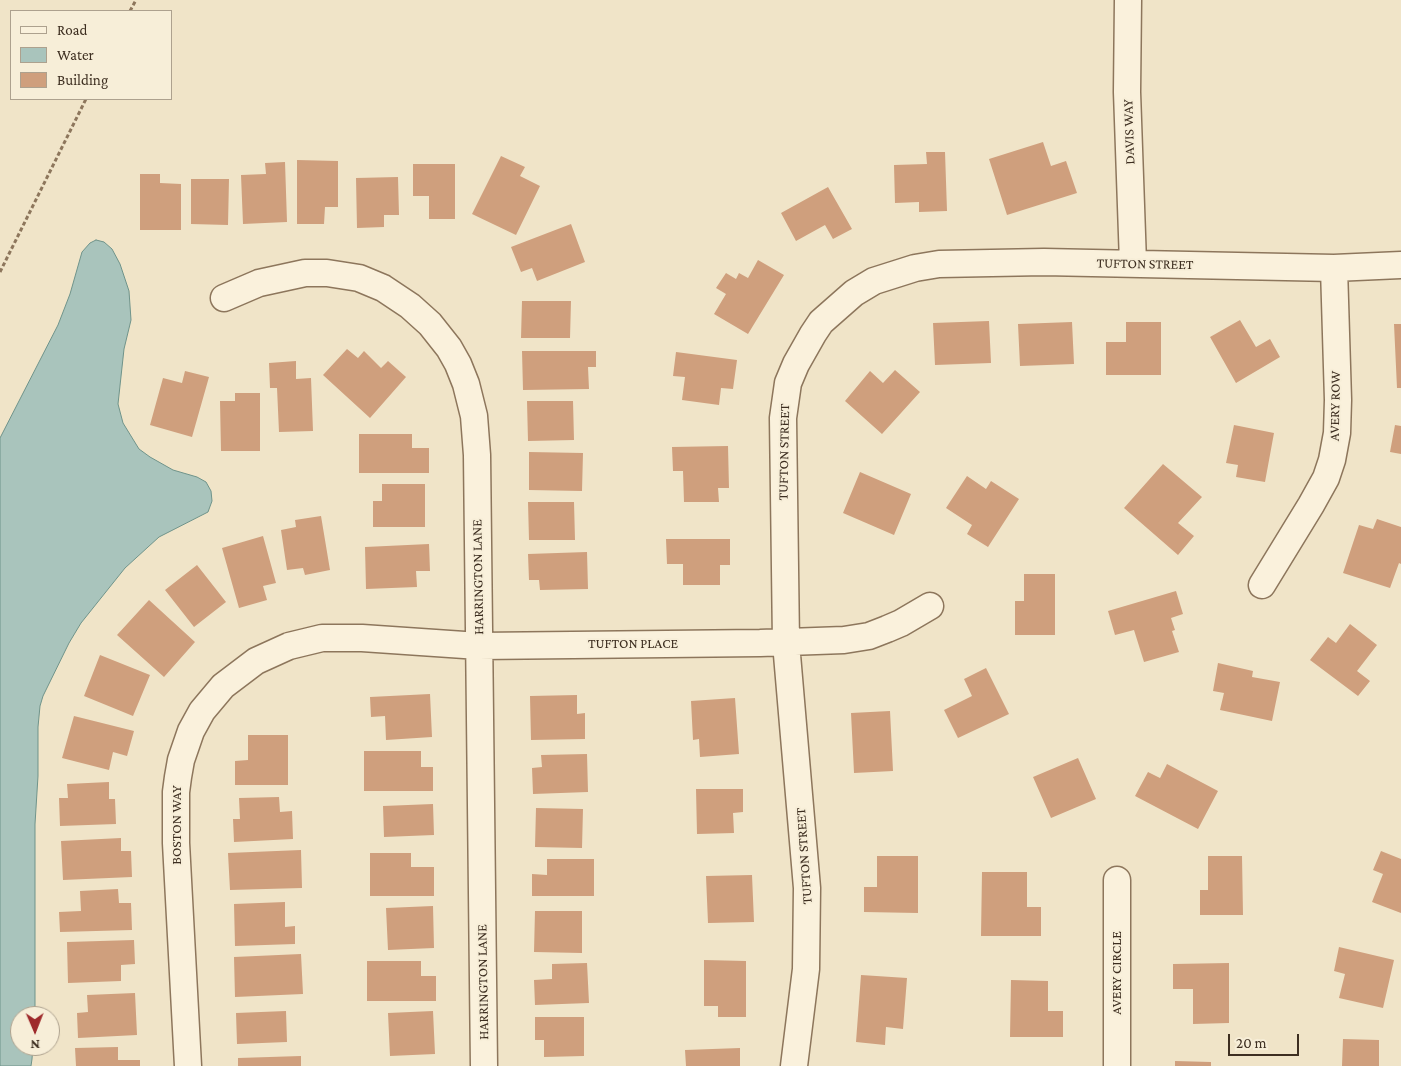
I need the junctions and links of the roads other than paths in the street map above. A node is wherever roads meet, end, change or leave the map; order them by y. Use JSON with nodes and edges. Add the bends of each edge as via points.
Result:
{"nodes":[{"id":1,"x":1128,"y":0,"type":"edge"},
{"id":2,"x":1133,"y":263,"type":"junction"},
{"id":3,"x":1401,"y":264,"type":"edge"},
{"id":4,"x":1334,"y":268,"type":"junction"},
{"id":5,"x":224,"y":298,"type":"dead end"},
{"id":6,"x":1262,"y":585,"type":"dead end"},
{"id":7,"x":930,"y":606,"type":"dead end"},
{"id":8,"x":786,"y":643,"type":"junction"},
{"id":9,"x":479,"y":646,"type":"junction"},
{"id":10,"x":1117,"y":880,"type":"dead end"},
{"id":11,"x":188,"y":1066,"type":"edge"},
{"id":12,"x":484,"y":1066,"type":"edge"},
{"id":13,"x":794,"y":1066,"type":"edge"},
{"id":14,"x":1117,"y":1066,"type":"edge"}],
"edges":[{"from":1,"to":2,"type":"street","name":"DAVIS WAY","via":[[1127,82]]},
{"from":2,"to":4,"type":"street","name":"TUFTON STREET"},
{"from":2,"to":8,"type":"street","name":"TUFTON STREET","via":[[939,264],[915,268],[860,289],[821,322],[796,364],[787,389],[783,418]]},
{"from":3,"to":4,"type":"street","name":"TUFTON STREET"},
{"from":4,"to":6,"type":"street","name":"AVERY ROW","via":[[1338,400],[1332,460],[1318,491]]},
{"from":5,"to":9,"type":"street","name":"HARRINGTON LANE","via":[[260,283],[305,273],[359,278],[383,288],[410,306],[430,324],[448,348],[466,384],[474,416]]},
{"from":7,"to":8,"type":"street","name":"TUFTON PLACE","via":[[869,636]]},
{"from":8,"to":9,"type":"street","name":"TUFTON PLACE"},
{"from":8,"to":13,"type":"street","name":"TUFTON STREET","via":[[808,897],[806,969]]},
{"from":9,"to":11,"type":"street","name":"BOSTON WAY","via":[[362,638],[305,641],[256,661],[223,686],[202,711],[181,760],[176,792]]},
{"from":9,"to":12,"type":"street","name":"HARRINGTON LANE"},
{"from":10,"to":14,"type":"street","name":"AVERY CIRCLE"}]}
